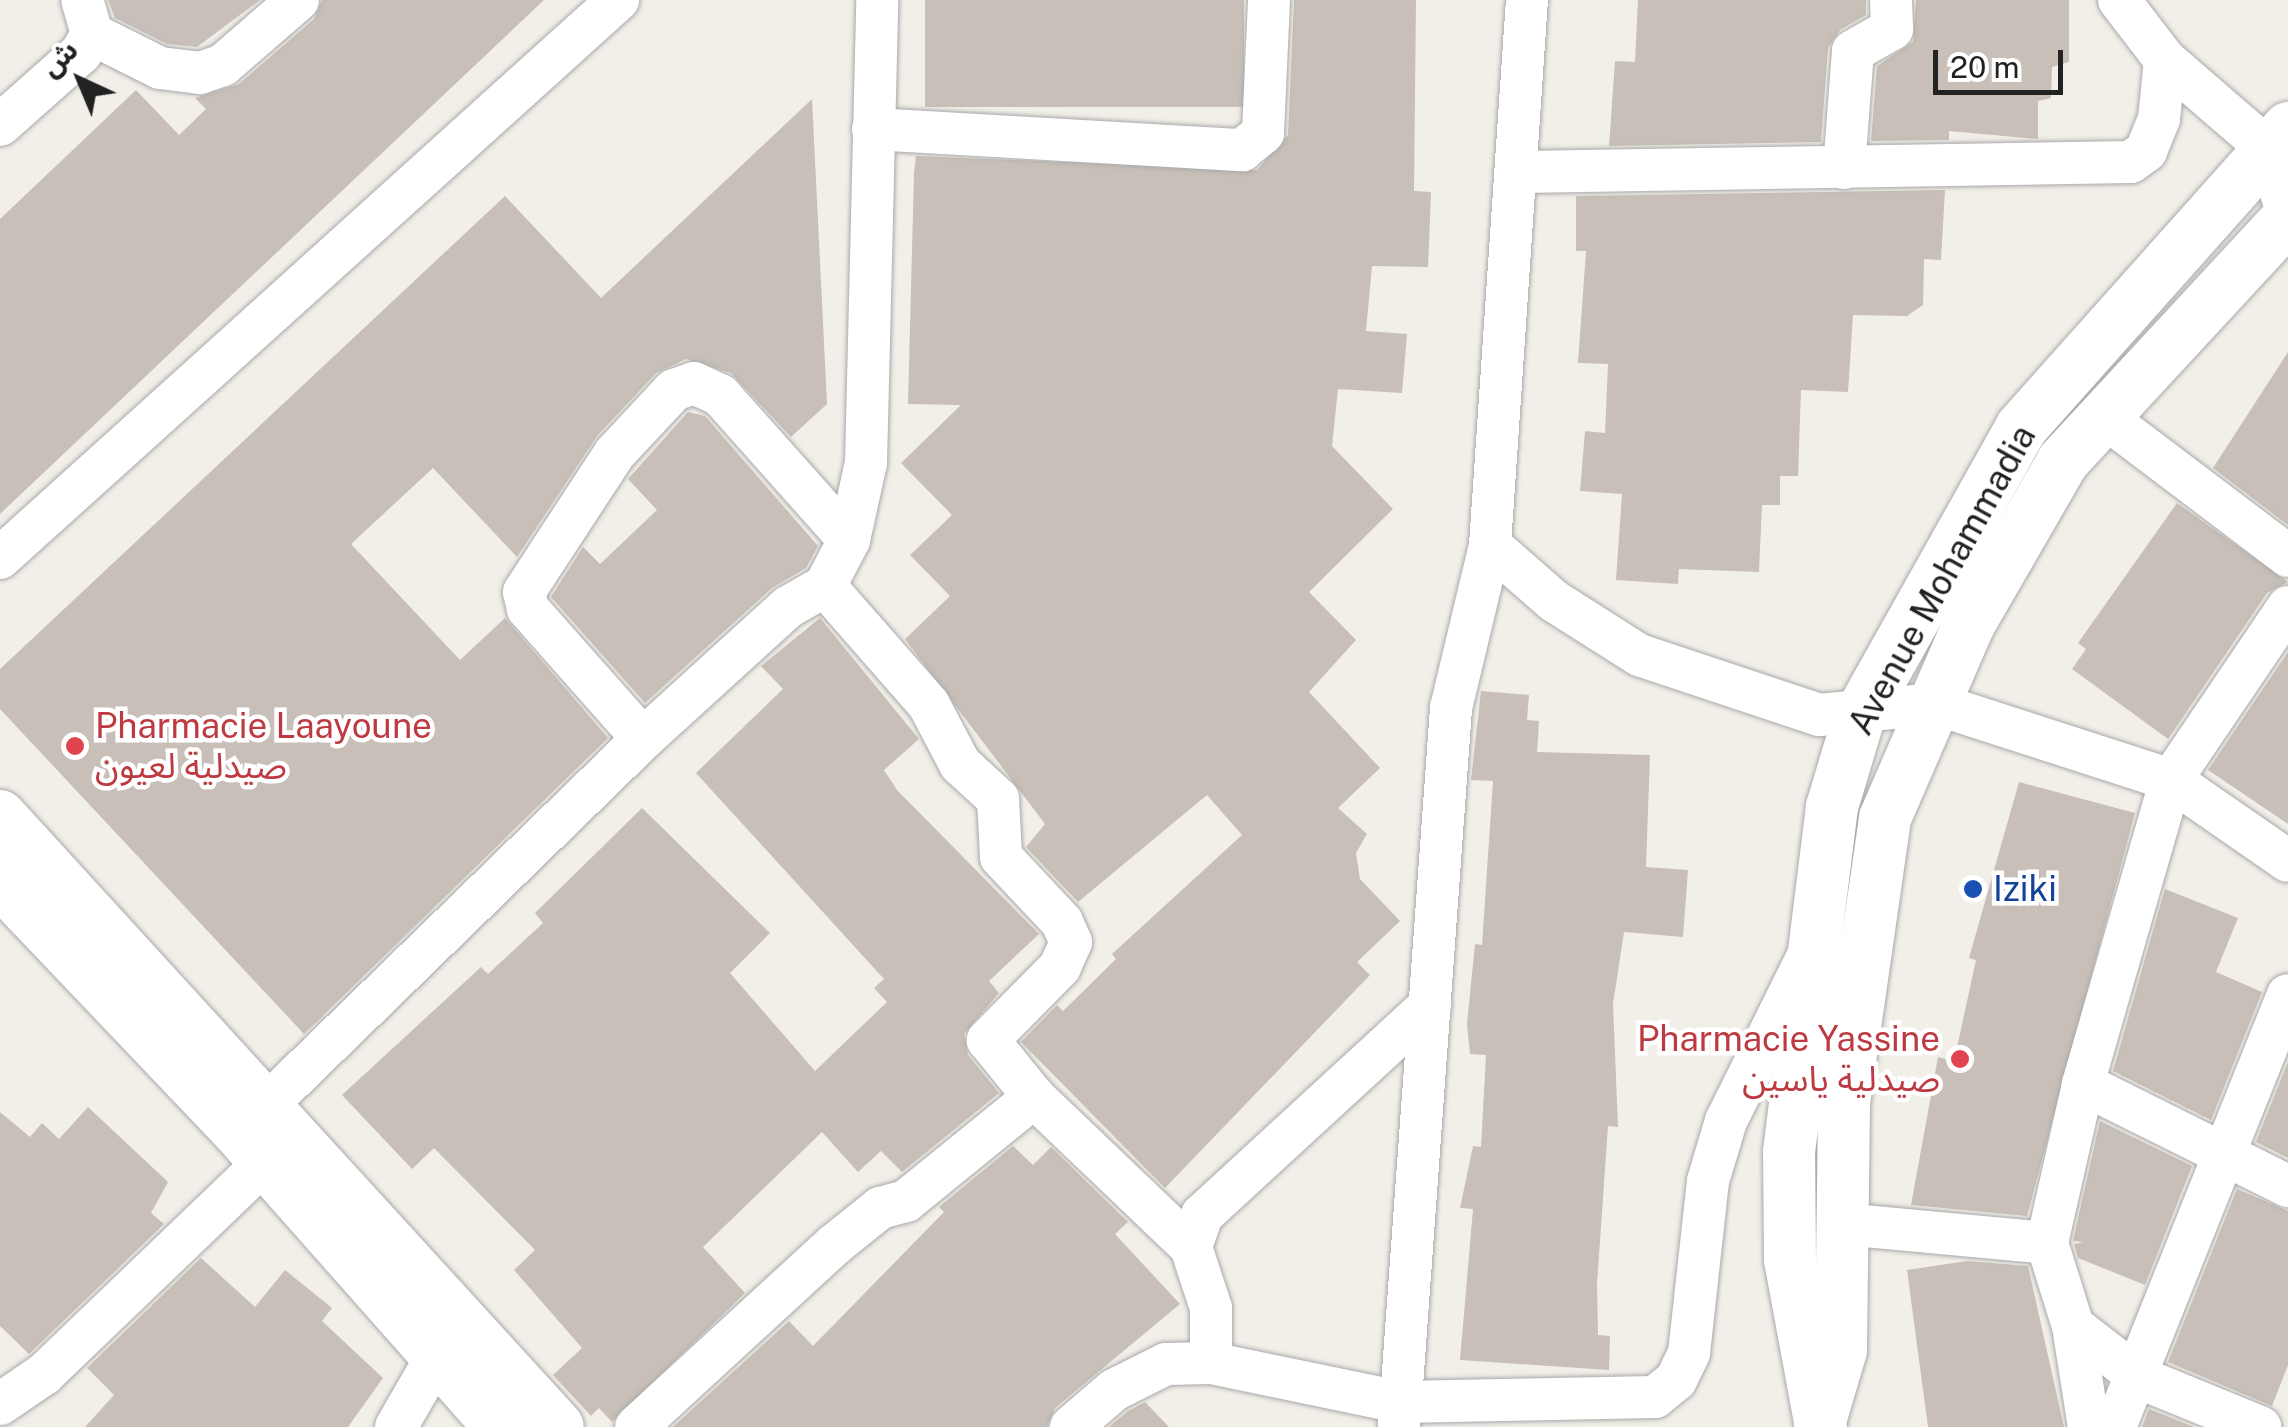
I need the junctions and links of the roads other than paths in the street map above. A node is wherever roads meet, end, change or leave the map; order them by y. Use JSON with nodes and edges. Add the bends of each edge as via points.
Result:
{"nodes":[{"id":1,"x":298,"y":0,"type":"edge"},
{"id":2,"x":618,"y":0,"type":"edge"},
{"id":3,"x":878,"y":0,"type":"edge"},
{"id":4,"x":1269,"y":0,"type":"edge"},
{"id":5,"x":1528,"y":0,"type":"edge"},
{"id":6,"x":1892,"y":0,"type":"edge"},
{"id":7,"x":2135,"y":7,"type":"edge"},
{"id":8,"x":87,"y":17,"type":"edge"},
{"id":9,"x":2165,"y":60,"type":"junction"},
{"id":10,"x":0,"y":125,"type":"edge"},
{"id":11,"x":873,"y":130,"type":"junction"},
{"id":12,"x":2278,"y":139,"type":"edge"},
{"id":13,"x":1844,"y":168,"type":"junction"},
{"id":14,"x":1521,"y":172,"type":"junction"},
{"id":15,"x":2288,"y":217,"type":"edge"},
{"id":16,"x":2103,"y":416,"type":"junction"},
{"id":17,"x":849,"y":540,"type":"junction"},
{"id":18,"x":1490,"y":545,"type":"junction"},
{"id":19,"x":2288,"y":556,"type":"edge"},
{"id":20,"x":0,"y":558,"type":"edge"},
{"id":21,"x":825,"y":586,"type":"junction"},
{"id":22,"x":2288,"y":606,"type":"edge"},
{"id":23,"x":1936,"y":704,"type":"junction"},
{"id":24,"x":1859,"y":716,"type":"junction"},
{"id":25,"x":642,"y":739,"type":"junction"},
{"id":26,"x":2171,"y":780,"type":"junction"},
{"id":27,"x":0,"y":816,"type":"edge"},
{"id":28,"x":2288,"y":861,"type":"edge"},
{"id":29,"x":25,"y":909,"type":"edge"},
{"id":30,"x":1811,"y":951,"type":"junction"},
{"id":31,"x":1865,"y":957,"type":"junction"},
{"id":32,"x":2288,"y":995,"type":"edge"},
{"id":33,"x":1430,"y":1005,"type":"junction"},
{"id":34,"x":2083,"y":1084,"type":"junction"},
{"id":35,"x":1034,"y":1098,"type":"junction"},
{"id":36,"x":257,"y":1132,"type":"junction"},
{"id":37,"x":2224,"y":1156,"type":"junction"},
{"id":38,"x":2288,"y":1186,"type":"edge"},
{"id":39,"x":1843,"y":1224,"type":"junction"},
{"id":40,"x":2047,"y":1242,"type":"junction"},
{"id":41,"x":1190,"y":1247,"type":"junction"},
{"id":42,"x":2073,"y":1326,"type":"junction"},
{"id":43,"x":437,"y":1356,"type":"junction"},
{"id":44,"x":1211,"y":1363,"type":"junction"},
{"id":45,"x":2140,"y":1378,"type":"junction"},
{"id":46,"x":0,"y":1404,"type":"edge"},
{"id":47,"x":1400,"y":1414,"type":"edge"},
{"id":48,"x":1821,"y":1424,"type":"edge"},
{"id":49,"x":396,"y":1427,"type":"edge"},
{"id":50,"x":500,"y":1427,"type":"edge"},
{"id":51,"x":558,"y":1427,"type":"edge"},
{"id":52,"x":636,"y":1427,"type":"edge"},
{"id":53,"x":1071,"y":1427,"type":"edge"},
{"id":54,"x":2090,"y":1427,"type":"edge"},
{"id":55,"x":2114,"y":1427,"type":"edge"},
{"id":56,"x":2260,"y":1427,"type":"edge"}],
"edges":[{"from":1,"to":8,"type":"street","via":[[223,65],[200,73],[160,68]]},
{"from":2,"to":20,"type":"street"},
{"from":3,"to":11,"type":"street"},
{"from":4,"to":11,"type":"street","via":[[1262,134],[1242,150]]},
{"from":5,"to":14,"type":"street"},
{"from":6,"to":13,"type":"street","via":[[1892,29],[1853,51]]},
{"from":7,"to":9,"type":"street"},
{"from":8,"to":10,"type":"street"},
{"from":9,"to":12,"type":"street"},
{"from":9,"to":13,"type":"street","via":[[2159,119],[2146,152],[2131,162]]},
{"from":11,"to":17,"type":"street","via":[[866,463]]},
{"from":12,"to":15,"type":"street"},
{"from":12,"to":24,"type":"street","name":"Avenue Mohammadia","via":[[2021,428]]},
{"from":13,"to":14,"type":"street"},
{"from":14,"to":18,"type":"street"},
{"from":15,"to":16,"type":"street","name":"Avenue Mohammadia"},
{"from":16,"to":19,"type":"street"},
{"from":16,"to":23,"type":"street","name":"Avenue Mohammadia","via":[[2063,461],[1969,624]]},
{"from":17,"to":21,"type":"street"},
{"from":17,"to":25,"type":"street","via":[[720,395],[694,383],[674,390],[615,453],[524,592],[528,609]]},
{"from":18,"to":24,"type":"street","via":[[1554,601],[1639,655],[1819,715]]},
{"from":18,"to":33,"type":"street","via":[[1468,612],[1451,708]]},
{"from":21,"to":25,"type":"street","via":[[788,608]]},
{"from":21,"to":35,"type":"street","via":[[928,705],[960,764],[998,799],[1002,857],[1062,922],[1071,942],[1060,966],[988,1040]]},
{"from":22,"to":26,"type":"street"},
{"from":23,"to":24,"type":"street"},
{"from":23,"to":26,"type":"street"},
{"from":23,"to":31,"type":"street","name":"Avenue Mohammadia","via":[[1884,818]]},
{"from":24,"to":30,"type":"street","name":"Avenue Mohammadia","via":[[1832,807]]},
{"from":25,"to":36,"type":"street"},
{"from":26,"to":28,"type":"street"},
{"from":26,"to":34,"type":"street"},
{"from":27,"to":29,"type":"street"},
{"from":29,"to":36,"type":"street"},
{"from":30,"to":31,"type":"street"},
{"from":30,"to":47,"type":"street","via":[[1726,1120],[1708,1181],[1689,1352],[1676,1380],[1655,1398]]},
{"from":30,"to":48,"type":"street","name":"Avenue Mohammadia","via":[[1793,1077],[1788,1206],[1802,1358]]},
{"from":31,"to":39,"type":"street","name":"Avenue Mohammadia","via":[[1844,1103]]},
{"from":32,"to":37,"type":"street"},
{"from":33,"to":41,"type":"street","via":[[1202,1215]]},
{"from":33,"to":47,"type":"street"},
{"from":34,"to":37,"type":"street"},
{"from":34,"to":40,"type":"street"},
{"from":35,"to":41,"type":"street"},
{"from":35,"to":52,"type":"street","via":[[906,1202],[880,1208],[834,1246]]},
{"from":36,"to":43,"type":"street"},
{"from":36,"to":46,"type":"street","via":[[44,1374]]},
{"from":36,"to":51,"type":"street"},
{"from":37,"to":38,"type":"street"},
{"from":37,"to":45,"type":"street"},
{"from":39,"to":40,"type":"street"},
{"from":39,"to":48,"type":"street","name":"Avenue Mohammadia","via":[[1841,1350]]},
{"from":40,"to":42,"type":"street"},
{"from":41,"to":44,"type":"street","via":[[1210,1308]]},
{"from":42,"to":45,"type":"street"},
{"from":42,"to":54,"type":"street"},
{"from":43,"to":49,"type":"street"},
{"from":43,"to":50,"type":"street"},
{"from":44,"to":47,"type":"street"},
{"from":44,"to":53,"type":"street","via":[[1166,1364],[1114,1390]]},
{"from":45,"to":55,"type":"street"},
{"from":45,"to":56,"type":"street"}]}
